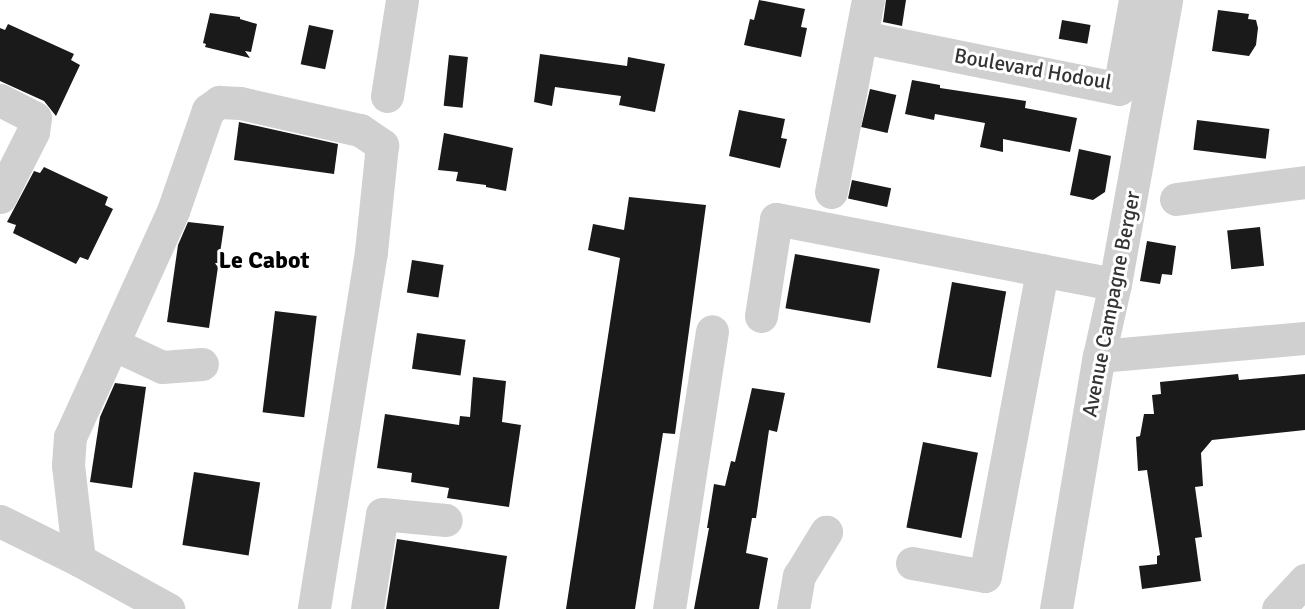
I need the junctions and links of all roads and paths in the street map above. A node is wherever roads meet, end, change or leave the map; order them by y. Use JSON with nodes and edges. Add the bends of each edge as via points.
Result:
{"nodes":[{"id":1,"x":402,"y":0,"type":"edge"},
{"id":2,"x":868,"y":0,"type":"edge"},
{"id":3,"x":1135,"y":0,"type":"edge"},
{"id":4,"x":1166,"y":0,"type":"edge"},
{"id":5,"x":862,"y":37,"type":"junction"},
{"id":6,"x":387,"y":96,"type":"dead end"},
{"id":7,"x":0,"y":100,"type":"edge"},
{"id":8,"x":1305,"y":182,"type":"edge"},
{"id":9,"x":831,"y":192,"type":"dead end"},
{"id":10,"x":0,"y":197,"type":"edge"},
{"id":11,"x":1176,"y":199,"type":"dead end"},
{"id":12,"x":1042,"y":270,"type":"junction"},
{"id":13,"x":1115,"y":284,"type":"junction"},
{"id":14,"x":761,"y":316,"type":"dead end"},
{"id":15,"x":712,"y":331,"type":"dead end"},
{"id":16,"x":1305,"y":338,"type":"edge"},
{"id":17,"x":113,"y":344,"type":"junction"},
{"id":18,"x":1099,"y":356,"type":"junction"},
{"id":19,"x":202,"y":364,"type":"dead end"},
{"id":20,"x":446,"y":520,"type":"dead end"},
{"id":21,"x":0,"y":521,"type":"edge"},
{"id":22,"x":826,"y":532,"type":"dead end"},
{"id":23,"x":79,"y":560,"type":"junction"},
{"id":24,"x":912,"y":563,"type":"dead end"},
{"id":25,"x":1305,"y":580,"type":"edge"},
{"id":26,"x":168,"y":609,"type":"edge"},
{"id":27,"x":314,"y":609,"type":"edge"},
{"id":28,"x":366,"y":609,"type":"edge"},
{"id":29,"x":669,"y":609,"type":"edge"},
{"id":30,"x":793,"y":609,"type":"edge"},
{"id":31,"x":1056,"y":609,"type":"edge"},
{"id":32,"x":1278,"y":609,"type":"edge"}],
"edges":[{"from":1,"to":6,"type":"street"},
{"from":2,"to":5,"type":"street"},
{"from":3,"to":5,"type":"street","name":"Boulevard Hodoul","via":[[1119,89]]},
{"from":4,"to":13,"type":"street","name":"Avenue Campagne Berger"},
{"from":5,"to":9,"type":"street"},
{"from":7,"to":10,"type":"street","via":[[35,118],[33,132]]},
{"from":8,"to":11,"type":"street"},
{"from":12,"to":13,"type":"street"},
{"from":12,"to":14,"type":"street","via":[[776,219]]},
{"from":12,"to":24,"type":"street","via":[[985,576]]},
{"from":13,"to":18,"type":"street","name":"Avenue Campagne Berger"},
{"from":15,"to":29,"type":"street"},
{"from":16,"to":18,"type":"street"},
{"from":17,"to":19,"type":"street","via":[[162,367]]},
{"from":17,"to":23,"type":"street","via":[[70,437],[68,465]]},
{"from":17,"to":27,"type":"street","via":[[173,211],[208,110],[219,102],[240,103],[360,130],[382,145],[371,252]]},
{"from":18,"to":31,"type":"street","name":"Avenue Campagne Berger"},
{"from":20,"to":28,"type":"street","via":[[382,514]]},
{"from":21,"to":23,"type":"street"},
{"from":22,"to":30,"type":"street","via":[[799,576]]},
{"from":23,"to":26,"type":"street"},
{"from":25,"to":32,"type":"street"}]}
